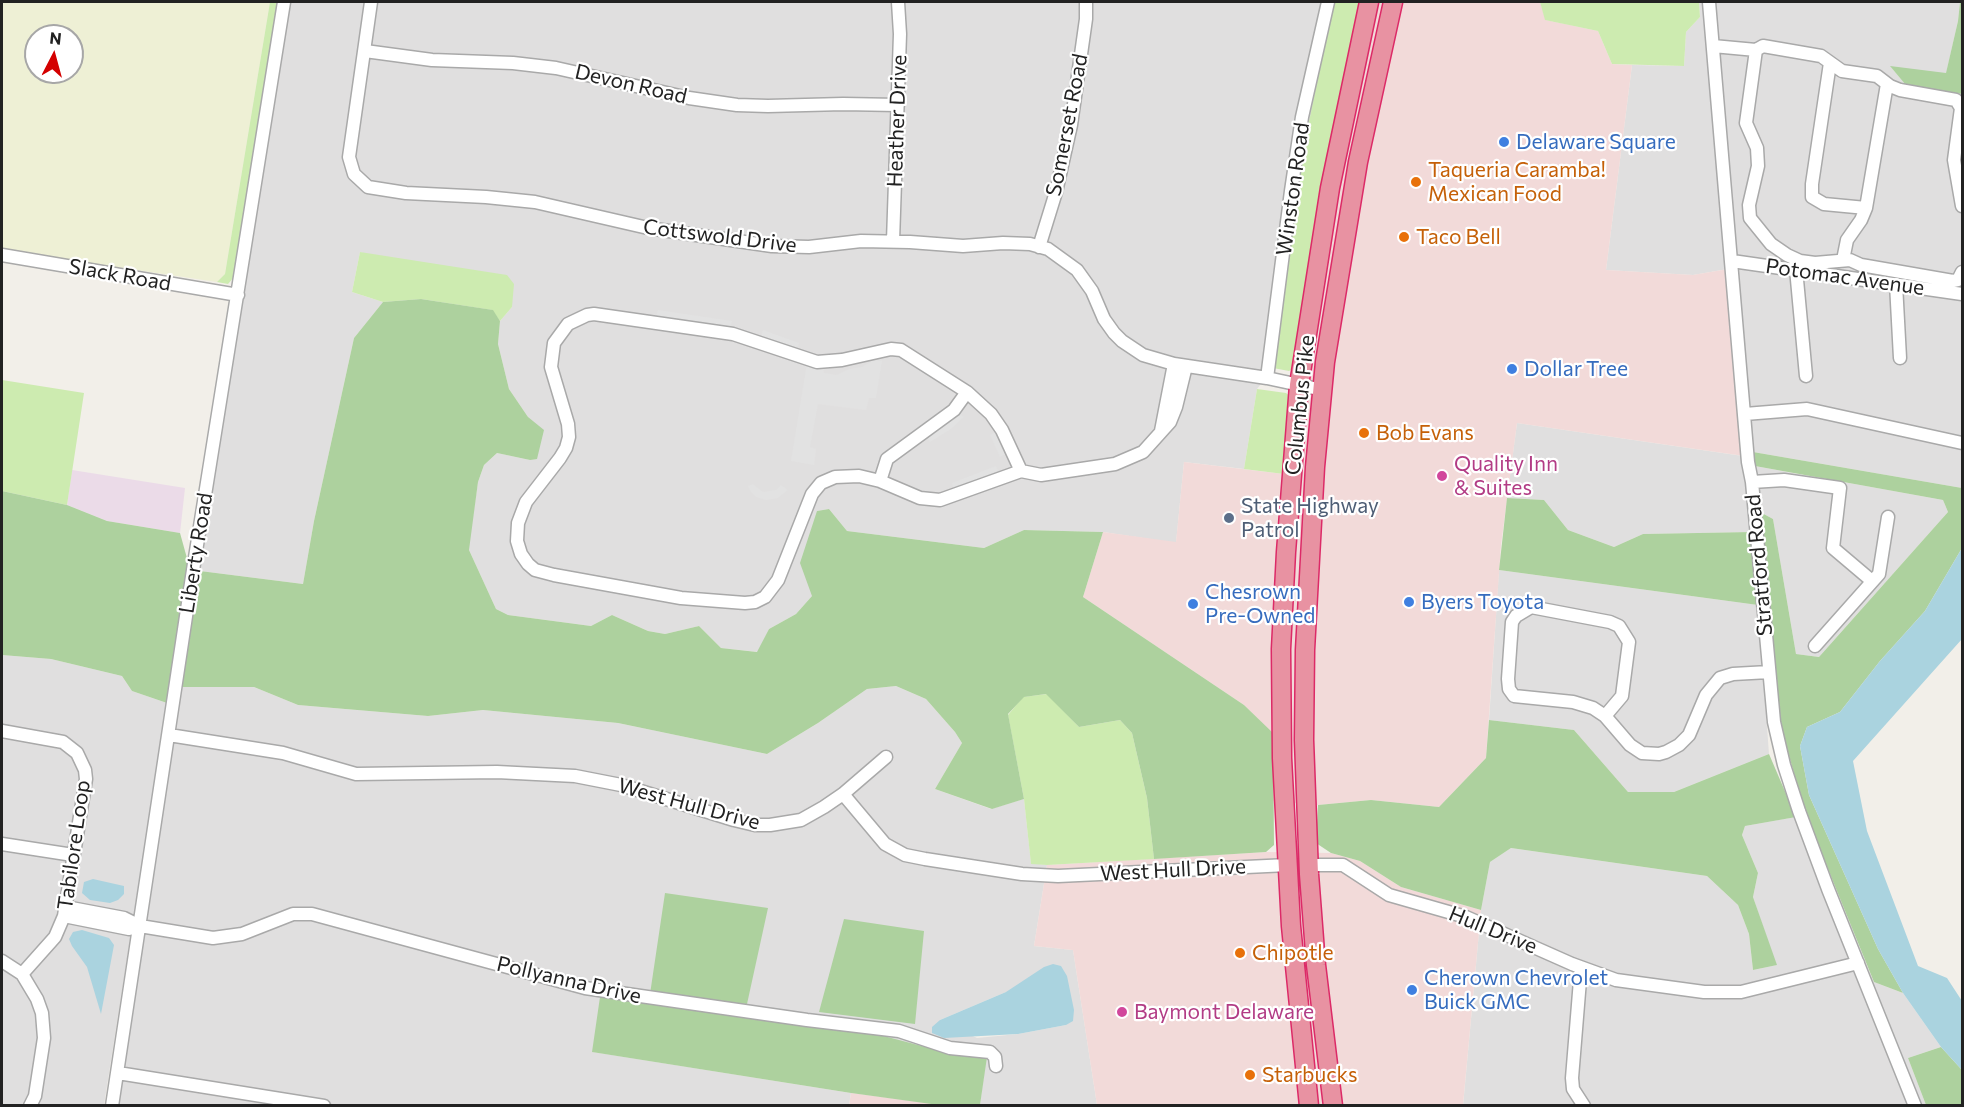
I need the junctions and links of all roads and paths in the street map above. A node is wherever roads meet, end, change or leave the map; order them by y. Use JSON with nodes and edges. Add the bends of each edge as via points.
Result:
{"nodes":[{"id":1,"x":284,"y":2,"type":"edge"},
{"id":2,"x":371,"y":2,"type":"edge"},
{"id":3,"x":898,"y":2,"type":"edge"},
{"id":4,"x":1086,"y":2,"type":"edge"},
{"id":5,"x":1328,"y":2,"type":"edge"},
{"id":6,"x":1370,"y":2,"type":"edge"},
{"id":7,"x":1393,"y":2,"type":"edge"},
{"id":8,"x":1709,"y":2,"type":"edge"},
{"id":9,"x":1713,"y":46,"type":"junction"},
{"id":10,"x":1756,"y":50,"type":"junction"},
{"id":11,"x":365,"y":51,"type":"junction"},
{"id":12,"x":1830,"y":63,"type":"junction"},
{"id":13,"x":1887,"y":84,"type":"junction"},
{"id":14,"x":898,"y":105,"type":"junction"},
{"id":15,"x":1961,"y":108,"type":"edge"},
{"id":16,"x":1962,"y":206,"type":"edge"},
{"id":17,"x":1866,"y":208,"type":"junction"},
{"id":18,"x":1728,"y":217,"type":"junction"},
{"id":19,"x":1750,"y":218,"type":"junction"},
{"id":20,"x":892,"y":242,"type":"junction"},
{"id":21,"x":1039,"y":247,"type":"junction"},
{"id":22,"x":2,"y":255,"type":"edge"},
{"id":23,"x":1843,"y":260,"type":"junction"},
{"id":24,"x":1732,"y":261,"type":"junction"},
{"id":25,"x":1796,"y":269,"type":"junction"},
{"id":26,"x":1962,"y":272,"type":"edge"},
{"id":27,"x":1898,"y":278,"type":"junction"},
{"id":28,"x":1960,"y":294,"type":"edge"},
{"id":29,"x":238,"y":295,"type":"junction"},
{"id":30,"x":1900,"y":358,"type":"dead end"},
{"id":31,"x":1180,"y":365,"type":"junction"},
{"id":32,"x":1806,"y":376,"type":"dead end"},
{"id":33,"x":1267,"y":378,"type":"junction"},
{"id":34,"x":1299,"y":385,"type":"junction"},
{"id":35,"x":1323,"y":390,"type":"junction"},
{"id":36,"x":967,"y":392,"type":"junction"},
{"id":37,"x":1745,"y":414,"type":"junction"},
{"id":38,"x":1962,"y":443,"type":"edge"},
{"id":39,"x":1021,"y":471,"type":"junction"},
{"id":40,"x":880,"y":480,"type":"junction"},
{"id":41,"x":1752,"y":482,"type":"junction"},
{"id":42,"x":1291,"y":494,"type":"junction"},
{"id":43,"x":1314,"y":495,"type":"junction"},
{"id":44,"x":1888,"y":517,"type":"dead end"},
{"id":45,"x":1872,"y":581,"type":"junction"},
{"id":46,"x":1815,"y":646,"type":"dead end"},
{"id":47,"x":1769,"y":672,"type":"junction"},
{"id":48,"x":1605,"y":716,"type":"junction"},
{"id":49,"x":2,"y":730,"type":"edge"},
{"id":50,"x":169,"y":735,"type":"junction"},
{"id":51,"x":886,"y":757,"type":"dead end"},
{"id":52,"x":1282,"y":758,"type":"junction"},
{"id":53,"x":843,"y":794,"type":"junction"},
{"id":54,"x":2,"y":844,"type":"edge"},
{"id":55,"x":73,"y":855,"type":"junction"},
{"id":56,"x":1288,"y":865,"type":"junction"},
{"id":57,"x":1309,"y":865,"type":"junction"},
{"id":58,"x":65,"y":912,"type":"junction"},
{"id":59,"x":140,"y":926,"type":"junction"},
{"id":60,"x":2,"y":961,"type":"edge"},
{"id":61,"x":1858,"y":963,"type":"junction"},
{"id":62,"x":1581,"y":968,"type":"junction"},
{"id":63,"x":22,"y":974,"type":"junction"},
{"id":64,"x":1318,"y":985,"type":"junction"},
{"id":65,"x":996,"y":1066,"type":"dead end"},
{"id":66,"x":118,"y":1073,"type":"junction"},
{"id":67,"x":30,"y":1106,"type":"edge"},
{"id":68,"x":112,"y":1106,"type":"edge"},
{"id":69,"x":324,"y":1106,"type":"edge"},
{"id":70,"x":1309,"y":1106,"type":"edge"},
{"id":71,"x":1333,"y":1106,"type":"edge"},
{"id":72,"x":1584,"y":1106,"type":"edge"},
{"id":73,"x":1915,"y":1106,"type":"edge"}],
"edges":[{"from":1,"to":29,"type":"street","name":"Liberty Road"},
{"from":2,"to":11,"type":"street","name":"Cottswold Drive"},
{"from":3,"to":14,"type":"street","name":"Heather Drive"},
{"from":4,"to":21,"type":"street","name":"Somerset Road","via":[[1069,136]]},
{"from":5,"to":33,"type":"street","name":"Winston Road","via":[[1302,117]]},
{"from":6,"to":34,"type":"highway","name":"Columbus Pike","via":[[1330,188]]},
{"from":7,"to":35,"type":"highway","name":"Columbus Pike","via":[[1358,162]]},
{"from":8,"to":9,"type":"street","name":"Stratford Road"},
{"from":9,"to":10,"type":"street"},
{"from":9,"to":18,"type":"street","name":"Stratford Road"},
{"from":10,"to":12,"type":"street","via":[[1763,46],[1812,54]]},
{"from":10,"to":19,"type":"street","via":[[1746,123],[1758,155]]},
{"from":11,"to":14,"type":"street","name":"Devon Road","via":[[432,60],[556,68],[737,105]]},
{"from":11,"to":20,"type":"street","name":"Cottswold Drive","via":[[349,157],[354,174],[368,187],[536,202],[648,228],[772,246]]},
{"from":12,"to":13,"type":"street","via":[[1842,71],[1877,76]]},
{"from":12,"to":17,"type":"street","via":[[1812,197],[1824,204]]},
{"from":13,"to":15,"type":"street","via":[[1956,100]]},
{"from":13,"to":17,"type":"street"},
{"from":14,"to":20,"type":"street","name":"Heather Drive"},
{"from":15,"to":16,"type":"street","via":[[1954,160]]},
{"from":17,"to":23,"type":"street","via":[[1847,240]]},
{"from":18,"to":19,"type":"street"},
{"from":18,"to":24,"type":"street","name":"Stratford Road"},
{"from":19,"to":23,"type":"street","via":[[1786,255],[1828,264]]},
{"from":20,"to":21,"type":"street","name":"Cottswold Drive"},
{"from":21,"to":31,"type":"street","name":"Cottswold Drive","via":[[1077,270],[1122,341],[1143,355]]},
{"from":22,"to":29,"type":"street","name":"Slack Road"},
{"from":23,"to":27,"type":"street"},
{"from":24,"to":25,"type":"street","name":"Potomac Avenue"},
{"from":24,"to":37,"type":"street","name":"Stratford Road"},
{"from":25,"to":27,"type":"street","name":"Potomac Avenue"},
{"from":25,"to":32,"type":"street"},
{"from":26,"to":27,"type":"street","via":[[1953,281]]},
{"from":27,"to":28,"type":"street","name":"Potomac Avenue"},
{"from":27,"to":30,"type":"street"},
{"from":29,"to":50,"type":"street","name":"Liberty Road"},
{"from":31,"to":33,"type":"street","name":"Cottswold Drive"},
{"from":31,"to":39,"type":"street","via":[[1173,415],[1143,452],[1115,464],[1041,475]]},
{"from":33,"to":34,"type":"street","name":"Cottswold Drive"},
{"from":34,"to":35,"type":"street","name":"Cottswold Drive"},
{"from":34,"to":42,"type":"highway","name":"Columbus Pike"},
{"from":35,"to":43,"type":"highway","name":"Columbus Pike"},
{"from":36,"to":39,"type":"street","via":[[997,422]]},
{"from":36,"to":40,"type":"street","via":[[954,410],[886,459]]},
{"from":36,"to":40,"type":"street","via":[[896,349],[817,362],[745,337],[594,314],[573,321],[557,337],[552,350],[551,367],[568,424],[568,443],[526,502],[518,523],[517,541],[528,564],[554,575],[681,598],[755,602],[775,585],[818,486],[843,476]]},
{"from":37,"to":38,"type":"street","via":[[1807,409]]},
{"from":37,"to":41,"type":"street","name":"Stratford Road"},
{"from":39,"to":40,"type":"street","via":[[940,500],[920,498]]},
{"from":41,"to":45,"type":"street","via":[[1784,480],[1839,488],[1833,548]]},
{"from":41,"to":47,"type":"street","name":"Stratford Road"},
{"from":42,"to":43,"type":"street"},
{"from":42,"to":52,"type":"highway","name":"Columbus Pike","via":[[1281,648]]},
{"from":43,"to":57,"type":"highway","name":"Columbus Pike","via":[[1304,678]]},
{"from":44,"to":45,"type":"street","via":[[1879,574]]},
{"from":45,"to":46,"type":"street"},
{"from":47,"to":48,"type":"street","via":[[1720,678],[1706,695],[1689,735],[1666,753],[1642,753]]},
{"from":47,"to":61,"type":"street","name":"Stratford Road","via":[[1774,722],[1793,795]]},
{"from":48,"to":48,"type":"street","via":[[1583,704],[1514,696],[1508,679],[1512,622],[1516,616],[1531,607],[1545,608],[1619,626],[1629,642],[1622,696]]},
{"from":49,"to":55,"type":"street","name":"Tabilore Loop","via":[[63,742],[82,761],[86,779]]},
{"from":50,"to":53,"type":"street","name":"West Hull Drive","via":[[283,753],[356,774],[497,772],[574,776],[621,785],[755,825],[801,820]]},
{"from":50,"to":59,"type":"street","name":"Liberty Road"},
{"from":51,"to":53,"type":"street"},
{"from":52,"to":56,"type":"highway","name":"Columbus Pike"},
{"from":52,"to":57,"type":"highway","via":[[1292,771],[1298,850]]},
{"from":53,"to":56,"type":"street","name":"West Hull Drive","via":[[885,844],[905,855],[925,859],[1058,876]]},
{"from":54,"to":55,"type":"street"},
{"from":55,"to":58,"type":"street","name":"Tabilore Loop"},
{"from":56,"to":64,"type":"highway","via":[[1299,880],[1309,975]]},
{"from":56,"to":70,"type":"highway","name":"Columbus Pike"},
{"from":57,"to":62,"type":"street","name":"Hull Drive","via":[[1343,865],[1389,895],[1466,917]]},
{"from":57,"to":64,"type":"highway","name":"Columbus Pike"},
{"from":58,"to":59,"type":"street","via":[[129,929]]},
{"from":58,"to":63,"type":"street","name":"Tabilore Loop","via":[[55,937]]},
{"from":59,"to":65,"type":"street","name":"Pollyanna Drive","via":[[219,938],[242,934],[293,914],[312,914],[585,988],[899,1031],[950,1048],[990,1052]]},
{"from":59,"to":66,"type":"street","name":"Liberty Road"},
{"from":60,"to":63,"type":"street"},
{"from":61,"to":62,"type":"street","name":"Hull Drive","via":[[1753,990],[1722,993],[1616,980]]},
{"from":61,"to":73,"type":"street","name":"Stratford Road"},
{"from":62,"to":72,"type":"street","via":[[1572,1078],[1573,1089]]},
{"from":63,"to":67,"type":"street","via":[[37,999],[44,1025]]},
{"from":64,"to":71,"type":"highway","name":"Columbus Pike"},
{"from":66,"to":68,"type":"street","name":"Liberty Road"},
{"from":66,"to":69,"type":"street"}]}
